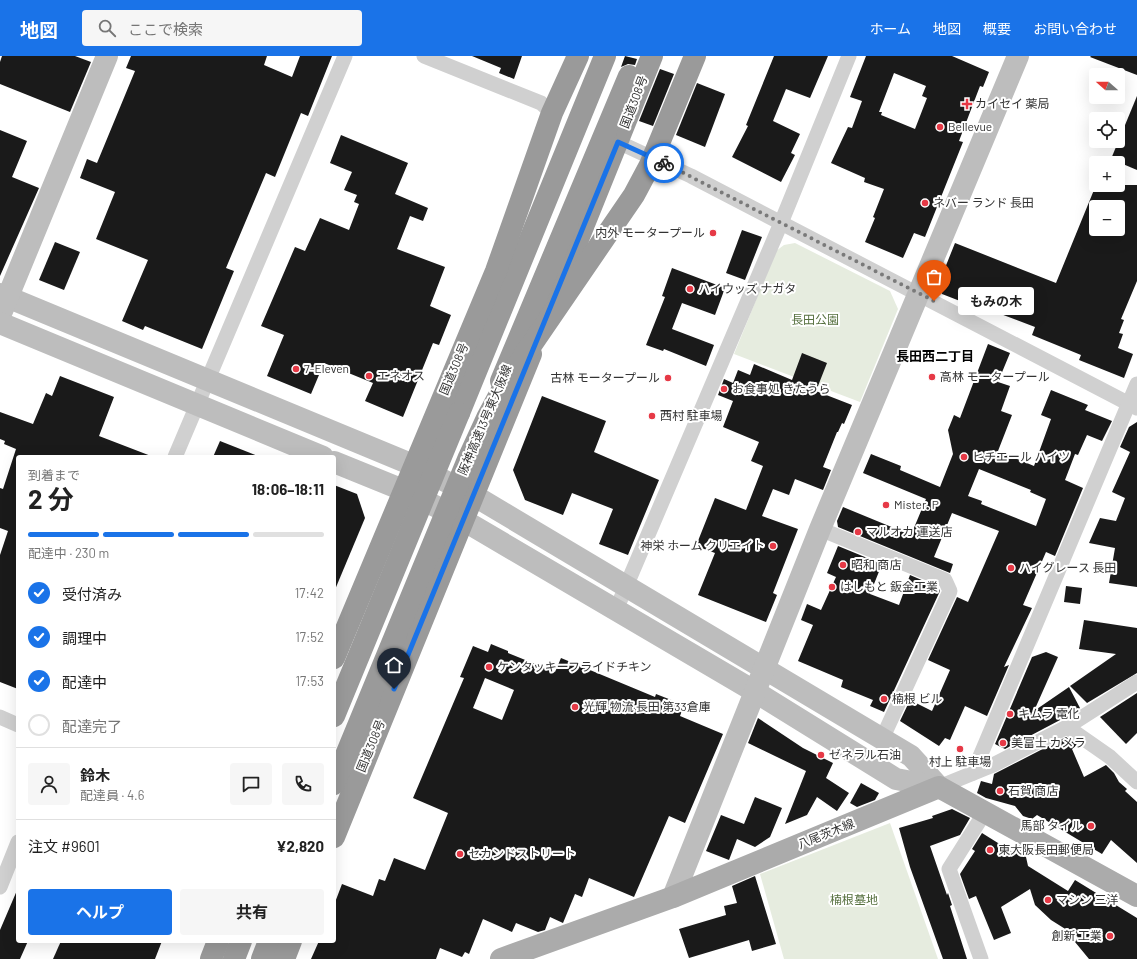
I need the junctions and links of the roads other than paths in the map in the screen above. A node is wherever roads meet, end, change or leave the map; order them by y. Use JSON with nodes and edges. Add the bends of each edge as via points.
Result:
{"nodes":[{"id":1,"x":107,"y":56,"type":"edge"},
{"id":2,"x":345,"y":56,"type":"edge"},
{"id":3,"x":424,"y":56,"type":"edge"},
{"id":4,"x":570,"y":56,"type":"edge"},
{"id":5,"x":578,"y":56,"type":"edge"},
{"id":6,"x":596,"y":56,"type":"edge"},
{"id":7,"x":605,"y":56,"type":"edge"},
{"id":8,"x":637,"y":56,"type":"edge"},
{"id":9,"x":652,"y":56,"type":"edge"},
{"id":10,"x":666,"y":56,"type":"edge"},
{"id":11,"x":695,"y":56,"type":"edge"},
{"id":12,"x":849,"y":56,"type":"edge"},
{"id":13,"x":1018,"y":56,"type":"edge"},
{"id":14,"x":552,"y":113,"type":"junction"},
{"id":15,"x":618,"y":142,"type":"junction"},
{"id":16,"x":551,"y":187,"type":"junction"},
{"id":17,"x":781,"y":222,"type":"junction"},
{"id":18,"x":920,"y":293,"type":"junction"},
{"id":19,"x":3,"y":302,"type":"edge"},
{"id":20,"x":0,"y":323,"type":"edge"},
{"id":21,"x":209,"y":380,"type":"junction"},
{"id":22,"x":1137,"y":384,"type":"edge"},
{"id":23,"x":197,"y":405,"type":"junction"},
{"id":24,"x":1133,"y":406,"type":"edge"},
{"id":25,"x":176,"y":455,"type":"edge"},
{"id":26,"x":318,"y":455,"type":"edge"},
{"id":27,"x":469,"y":457,"type":"junction"},
{"id":28,"x":336,"y":463,"type":"edge"},
{"id":29,"x":413,"y":465,"type":"junction"},
{"id":30,"x":403,"y":490,"type":"junction"},
{"id":31,"x":473,"y":495,"type":"junction"},
{"id":32,"x":463,"y":520,"type":"junction"},
{"id":33,"x":820,"y":529,"type":"junction"},
{"id":34,"x":626,"y":587,"type":"junction"},
{"id":35,"x":616,"y":610,"type":"junction"},
{"id":36,"x":336,"y":653,"type":"edge"},
{"id":37,"x":764,"y":669,"type":"junction"},
{"id":38,"x":1137,"y":682,"type":"edge"},
{"id":39,"x":754,"y":692,"type":"junction"},
{"id":40,"x":336,"y":711,"type":"edge"},
{"id":41,"x":0,"y":717,"type":"edge"},
{"id":42,"x":16,"y":724,"type":"edge"},
{"id":43,"x":1068,"y":727,"type":"junction"},
{"id":44,"x":882,"y":739,"type":"junction"},
{"id":45,"x":972,"y":773,"type":"junction"},
{"id":46,"x":336,"y":779,"type":"edge"},
{"id":47,"x":1137,"y":782,"type":"edge"},
{"id":48,"x":939,"y":787,"type":"junction"},
{"id":49,"x":985,"y":812,"type":"junction"},
{"id":50,"x":336,"y":832,"type":"edge"},
{"id":51,"x":16,"y":847,"type":"edge"},
{"id":52,"x":0,"y":887,"type":"edge"},
{"id":53,"x":1137,"y":896,"type":"edge"},
{"id":54,"x":673,"y":897,"type":"junction"},
{"id":55,"x":217,"y":943,"type":"edge"},
{"id":56,"x":240,"y":943,"type":"edge"},
{"id":57,"x":268,"y":943,"type":"edge"},
{"id":58,"x":291,"y":943,"type":"edge"},
{"id":59,"x":211,"y":959,"type":"edge"},
{"id":60,"x":234,"y":959,"type":"edge"},
{"id":61,"x":262,"y":959,"type":"edge"},
{"id":62,"x":284,"y":959,"type":"edge"},
{"id":63,"x":501,"y":959,"type":"edge"},
{"id":64,"x":981,"y":959,"type":"edge"}],
"edges":[{"from":1,"to":19,"type":"street"},
{"from":2,"to":21,"type":"street"},
{"from":3,"to":14,"type":"street","via":[[541,104]]},
{"from":4,"to":14,"type":"highway"},
{"from":5,"to":14,"type":"highway","name":"国道308号"},
{"from":6,"to":16,"type":"highway"},
{"from":7,"to":16,"type":"highway"},
{"from":8,"to":27,"type":"highway","name":"阪神高速13号東大阪線","bridge":true},
{"from":9,"to":15,"type":"highway","name":"国道308号"},
{"from":10,"to":15,"type":"highway"},
{"from":11,"to":27,"type":"highway","bridge":true,"via":[[650,165],[634,195],[508,379]]},
{"from":12,"to":17,"type":"street"},
{"from":13,"to":18,"type":"street"},
{"from":14,"to":29,"type":"highway","name":"国道308号","via":[[496,271]]},
{"from":15,"to":17,"type":"street"},
{"from":15,"to":31,"type":"highway","name":"国道308号"},
{"from":16,"to":40,"type":"highway","bridge":true},
{"from":17,"to":18,"type":"street"},
{"from":17,"to":34,"type":"street"},
{"from":18,"to":24,"type":"street"},
{"from":18,"to":33,"type":"street"},
{"from":19,"to":21,"type":"street"},
{"from":20,"to":23,"type":"street"},
{"from":21,"to":23,"type":"street"},
{"from":21,"to":29,"type":"street"},
{"from":22,"to":24,"type":"street"},
{"from":23,"to":25,"type":"street"},
{"from":23,"to":26,"type":"street"},
{"from":24,"to":45,"type":"street"},
{"from":27,"to":46,"type":"highway","name":"阪神高速13号東大阪線","bridge":true},
{"from":28,"to":30,"type":"street"},
{"from":29,"to":30,"type":"highway","name":"国道308号"},
{"from":29,"to":31,"type":"street"},
{"from":30,"to":32,"type":"street"},
{"from":30,"to":36,"type":"highway","name":"国道308号"},
{"from":31,"to":32,"type":"highway","name":"国道308号"},
{"from":31,"to":34,"type":"street"},
{"from":32,"to":35,"type":"street"},
{"from":32,"to":50,"type":"highway","name":"国道308号"},
{"from":33,"to":37,"type":"street"},
{"from":33,"to":44,"type":"street","via":[[945,580],[950,591]]},
{"from":34,"to":35,"type":"street"},
{"from":34,"to":37,"type":"street"},
{"from":35,"to":39,"type":"street"},
{"from":37,"to":39,"type":"street"},
{"from":37,"to":44,"type":"street"},
{"from":38,"to":43,"type":"street"},
{"from":39,"to":48,"type":"street","via":[[896,779]]},
{"from":39,"to":54,"type":"street"},
{"from":41,"to":42,"type":"street"},
{"from":43,"to":45,"type":"street"},
{"from":43,"to":47,"type":"street","via":[[1110,757]]},
{"from":44,"to":48,"type":"street","via":[[911,756]]},
{"from":45,"to":48,"type":"street"},
{"from":48,"to":49,"type":"main road"},
{"from":48,"to":54,"type":"main road","name":"八尾茨木線"},
{"from":49,"to":53,"type":"main road"},
{"from":49,"to":64,"type":"street","via":[[950,869]]},
{"from":51,"to":52,"type":"street"},
{"from":54,"to":63,"type":"main road","name":"八尾茨木線"},
{"from":55,"to":59,"type":"highway"},
{"from":56,"to":60,"type":"highway"},
{"from":57,"to":61,"type":"highway"},
{"from":58,"to":62,"type":"highway"}]}
